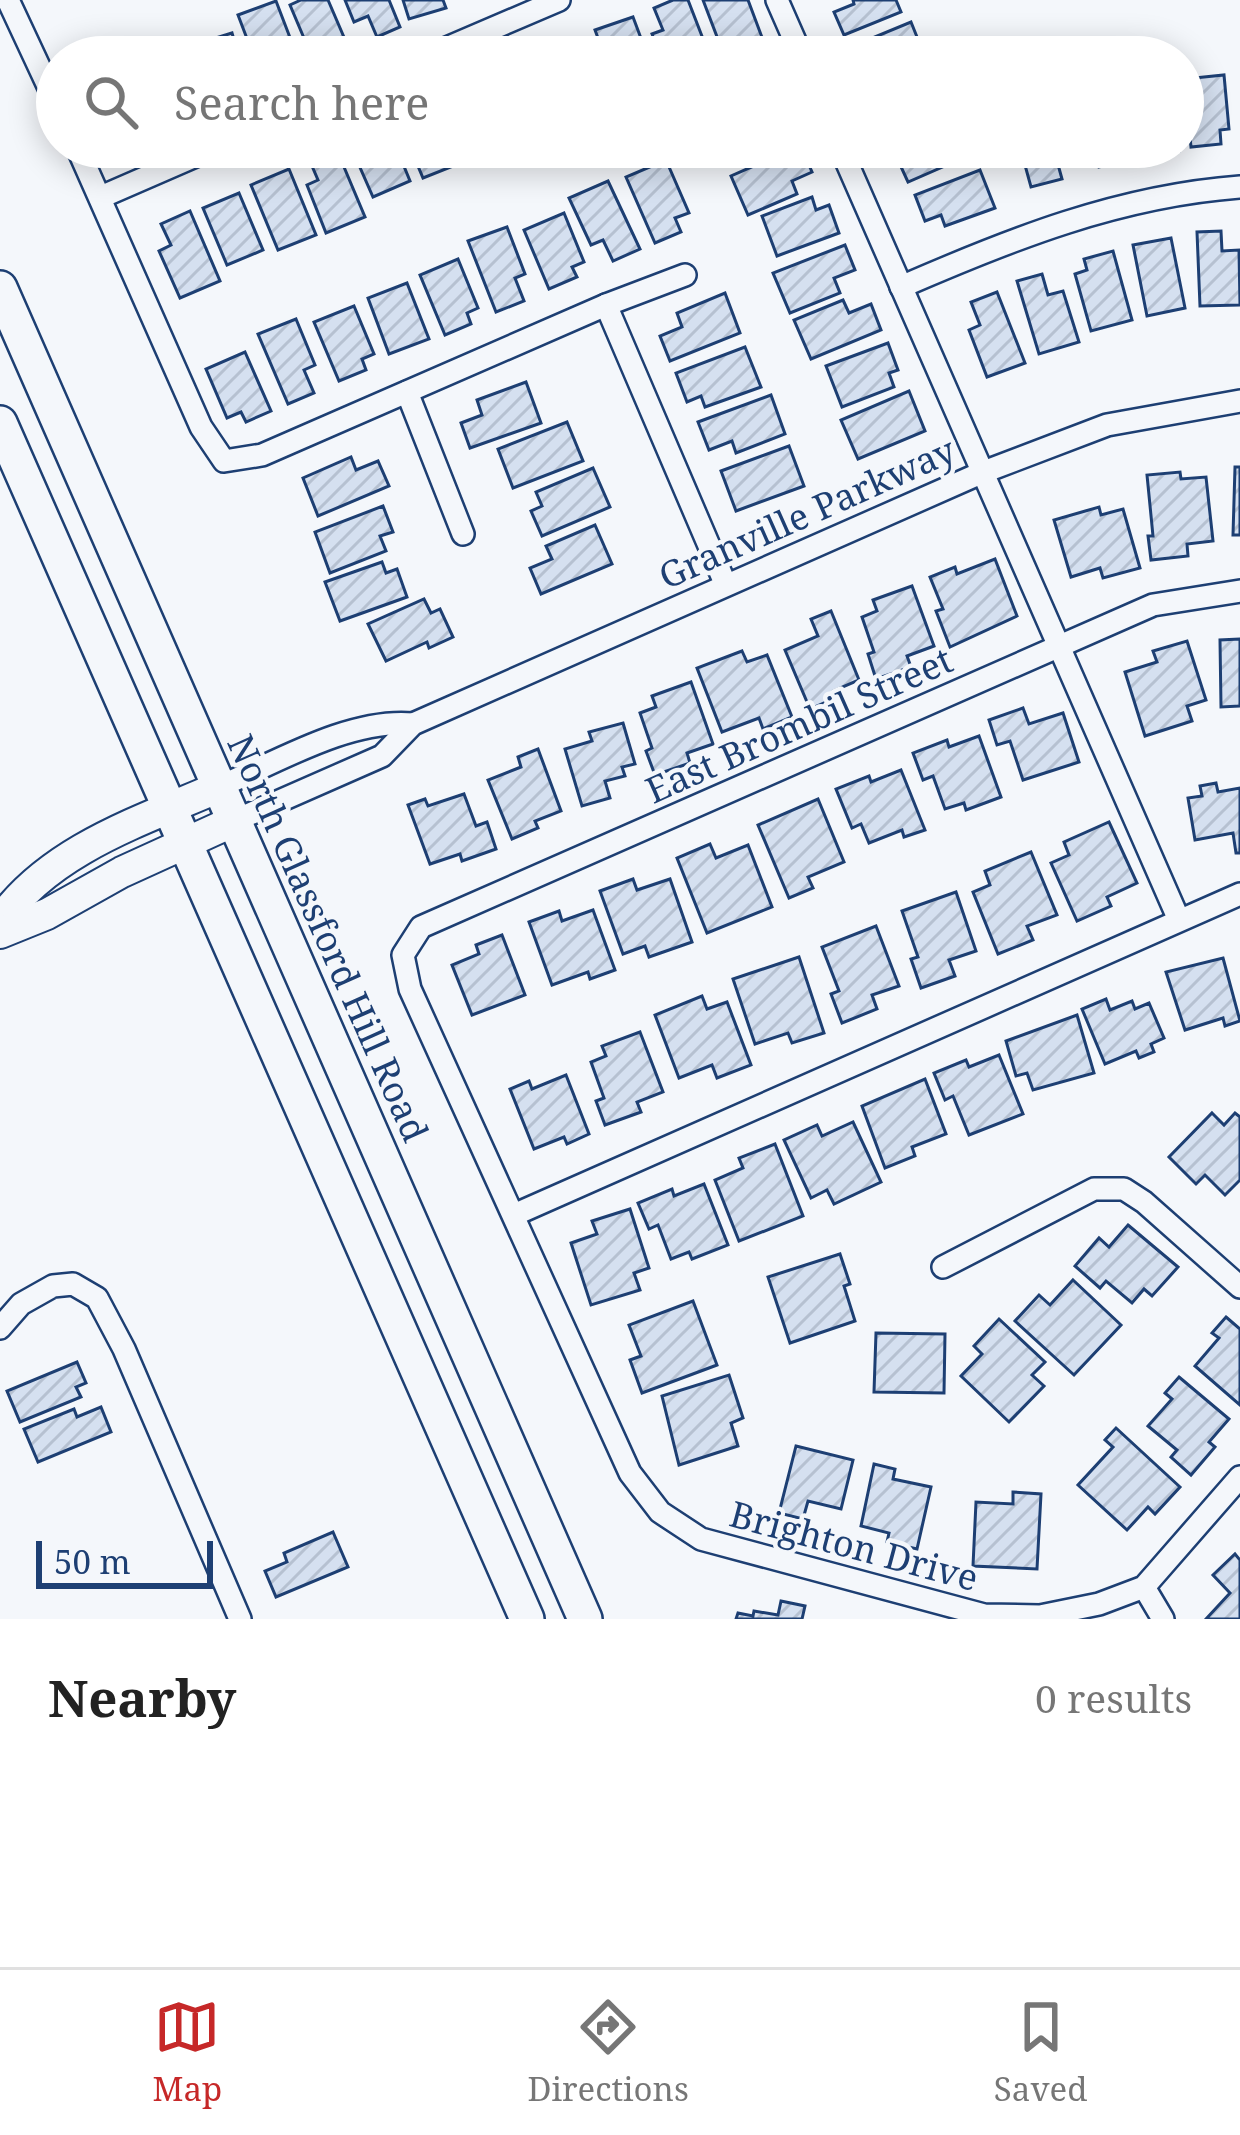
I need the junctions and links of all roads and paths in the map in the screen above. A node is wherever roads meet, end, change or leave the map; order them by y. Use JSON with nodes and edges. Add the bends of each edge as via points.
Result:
{"nodes":[{"id":1,"x":8,"y":0,"type":"edge"},
{"id":2,"x":559,"y":0,"type":"edge"},
{"id":3,"x":777,"y":0,"type":"edge"},
{"id":4,"x":475,"y":36,"type":"edge"},
{"id":5,"x":793,"y":36,"type":"edge"},
{"id":6,"x":36,"y":59,"type":"edge"},
{"id":7,"x":87,"y":168,"type":"edge"},
{"id":8,"x":166,"y":168,"type":"edge"},
{"id":9,"x":849,"y":168,"type":"edge"},
{"id":10,"x":1240,"y":188,"type":"edge"},
{"id":11,"x":100,"y":196,"type":"junction"},
{"id":12,"x":686,"y":275,"type":"dead end"},
{"id":13,"x":901,"y":287,"type":"junction"},
{"id":14,"x":0,"y":288,"type":"edge"},
{"id":15,"x":606,"y":305,"type":"junction"},
{"id":16,"x":407,"y":392,"type":"junction"},
{"id":17,"x":1240,"y":401,"type":"edge"},
{"id":18,"x":0,"y":423,"type":"edge"},
{"id":19,"x":981,"y":473,"type":"junction"},
{"id":20,"x":463,"y":534,"type":"dead end"},
{"id":21,"x":725,"y":583,"type":"junction"},
{"id":22,"x":1240,"y":591,"type":"edge"},
{"id":23,"x":1058,"y":648,"type":"junction"},
{"id":24,"x":413,"y":724,"type":"junction"},
{"id":25,"x":219,"y":787,"type":"junction"},
{"id":26,"x":170,"y":808,"type":"junction"},
{"id":27,"x":234,"y":821,"type":"junction"},
{"id":28,"x":185,"y":843,"type":"junction"},
{"id":29,"x":1240,"y":894,"type":"edge"},
{"id":30,"x":1179,"y":920,"type":"junction"},
{"id":31,"x":0,"y":921,"type":"edge"},
{"id":32,"x":0,"y":932,"type":"edge"},
{"id":33,"x":403,"y":955,"type":"joint"},
{"id":34,"x":516,"y":1214,"type":"junction"},
{"id":35,"x":943,"y":1267,"type":"dead end"},
{"id":36,"x":1240,"y":1287,"type":"edge"},
{"id":37,"x":0,"y":1328,"type":"edge"},
{"id":38,"x":1240,"y":1477,"type":"edge"},
{"id":39,"x":1144,"y":1586,"type":"junction"},
{"id":40,"x":240,"y":1619,"type":"edge"},
{"id":41,"x":527,"y":1619,"type":"edge"},
{"id":42,"x":585,"y":1619,"type":"edge"},
{"id":43,"x":1163,"y":1619,"type":"edge"}],
"edges":[{"from":1,"to":6,"type":"street"},
{"from":2,"to":4,"type":"street"},
{"from":3,"to":5,"type":"street"},
{"from":7,"to":11,"type":"street"},
{"from":8,"to":11,"type":"street"},
{"from":9,"to":13,"type":"street"},
{"from":10,"to":13,"type":"street","via":[[1125,203]]},
{"from":11,"to":16,"type":"street","via":[[201,428],[224,460],[262,455]]},
{"from":12,"to":15,"type":"street"},
{"from":13,"to":19,"type":"street"},
{"from":14,"to":25,"type":"main road","name":"North Glassford Hill Road"},
{"from":15,"to":16,"type":"street"},
{"from":15,"to":21,"type":"street"},
{"from":16,"to":20,"type":"street"},
{"from":17,"to":19,"type":"street","name":"Granville Parkway","via":[[1107,425]]},
{"from":18,"to":26,"type":"main road"},
{"from":19,"to":21,"type":"street","name":"Granville Parkway"},
{"from":19,"to":23,"type":"street"},
{"from":21,"to":24,"type":"street","name":"Granville Parkway"},
{"from":22,"to":23,"type":"street","name":"East Brombil Street","via":[[1153,605]]},
{"from":23,"to":30,"type":"street"},
{"from":23,"to":33,"type":"street","name":"East Brombil Street","via":[[421,927]]},
{"from":24,"to":25,"type":"street","name":"Granville Parkway","via":[[360,727]]},
{"from":24,"to":27,"type":"street","name":"Granville Parkway","via":[[382,756]]},
{"from":25,"to":26,"type":"street"},
{"from":25,"to":27,"type":"main road","name":"North Glassford Hill Road"},
{"from":26,"to":28,"type":"main road"},
{"from":26,"to":31,"type":"street","via":[[46,870]]},
{"from":27,"to":28,"type":"street"},
{"from":27,"to":42,"type":"main road","name":"North Glassford Hill Road"},
{"from":28,"to":32,"type":"street"},
{"from":28,"to":41,"type":"main road"},
{"from":29,"to":30,"type":"street"},
{"from":30,"to":34,"type":"street"},
{"from":33,"to":34,"type":"street","name":"Brighton Drive","via":[[410,989]]},
{"from":34,"to":39,"type":"street","name":"Brighton Drive","via":[[630,1473],[660,1512],[701,1539],[984,1616],[1040,1616]]},
{"from":35,"to":36,"type":"street","via":[[1094,1190],[1124,1190]]},
{"from":37,"to":40,"type":"street","via":[[53,1286],[73,1284],[97,1298]]},
{"from":38,"to":39,"type":"street","name":"Brighton Drive"},
{"from":39,"to":43,"type":"street"}]}
